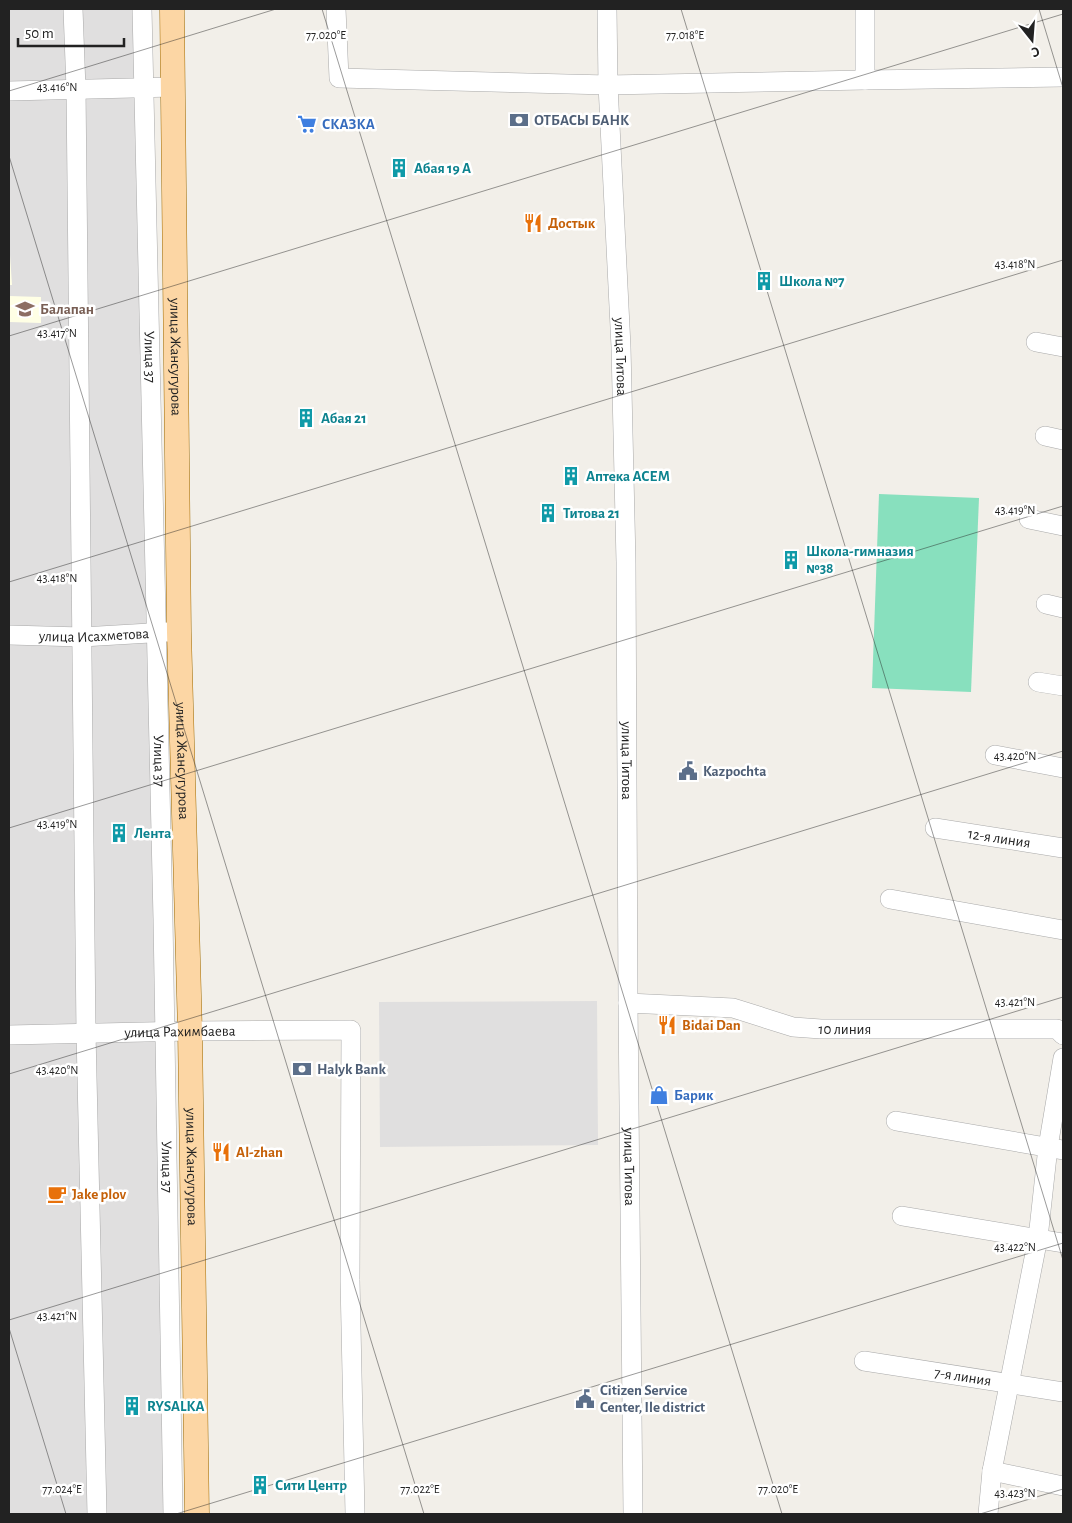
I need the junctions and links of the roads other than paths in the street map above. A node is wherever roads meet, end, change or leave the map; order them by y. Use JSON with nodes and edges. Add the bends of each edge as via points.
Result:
{"nodes":[{"id":1,"x":73,"y":9,"type":"edge"},
{"id":2,"x":142,"y":9,"type":"edge"},
{"id":3,"x":172,"y":9,"type":"edge"},
{"id":4,"x":336,"y":9,"type":"edge"},
{"id":5,"x":607,"y":9,"type":"edge"},
{"id":6,"x":865,"y":9,"type":"edge"},
{"id":7,"x":1063,"y":77,"type":"edge"},
{"id":8,"x":865,"y":80,"type":"junction"},
{"id":9,"x":608,"y":84,"type":"junction"},
{"id":10,"x":174,"y":87,"type":"junction"},
{"id":11,"x":76,"y":89,"type":"junction"},
{"id":12,"x":9,"y":91,"type":"edge"},
{"id":13,"x":1036,"y":342,"type":"dead end"},
{"id":14,"x":1063,"y":347,"type":"edge"},
{"id":15,"x":1029,"y":520,"type":"dead end"},
{"id":16,"x":1063,"y":526,"type":"edge"},
{"id":17,"x":179,"y":632,"type":"junction"},
{"id":18,"x":9,"y":635,"type":"edge"},
{"id":19,"x":82,"y":636,"type":"junction"},
{"id":20,"x":1038,"y":682,"type":"dead end"},
{"id":21,"x":1063,"y":686,"type":"edge"},
{"id":22,"x":995,"y":755,"type":"dead end"},
{"id":23,"x":1063,"y":768,"type":"edge"},
{"id":24,"x":934,"y":828,"type":"dead end"},
{"id":25,"x":1063,"y":848,"type":"edge"},
{"id":26,"x":890,"y":899,"type":"dead end"},
{"id":27,"x":1063,"y":930,"type":"edge"},
{"id":28,"x":628,"y":1003,"type":"junction"},
{"id":29,"x":190,"y":1031,"type":"junction"},
{"id":30,"x":86,"y":1033,"type":"junction"},
{"id":31,"x":9,"y":1035,"type":"edge"},
{"id":32,"x":1063,"y":1035,"type":"edge"},
{"id":33,"x":1063,"y":1058,"type":"edge"},
{"id":34,"x":896,"y":1121,"type":"dead end"},
{"id":35,"x":1056,"y":1148,"type":"edge"},
{"id":36,"x":902,"y":1216,"type":"dead end"},
{"id":37,"x":1038,"y":1238,"type":"junction"},
{"id":38,"x":1063,"y":1243,"type":"edge"},
{"id":39,"x":864,"y":1361,"type":"dead end"},
{"id":40,"x":1009,"y":1382,"type":"junction"},
{"id":41,"x":1063,"y":1392,"type":"edge"},
{"id":42,"x":992,"y":1471,"type":"junction"},
{"id":43,"x":1063,"y":1486,"type":"edge"},
{"id":44,"x":97,"y":1514,"type":"edge"},
{"id":45,"x":173,"y":1514,"type":"edge"},
{"id":46,"x":197,"y":1514,"type":"edge"},
{"id":47,"x":355,"y":1514,"type":"edge"},
{"id":48,"x":633,"y":1514,"type":"edge"},
{"id":49,"x":988,"y":1514,"type":"edge"}],
"edges":[{"from":1,"to":11,"type":"street"},
{"from":2,"to":45,"type":"street","name":"Улица 37"},
{"from":3,"to":10,"type":"main road","name":"улица Жансугурова"},
{"from":4,"to":9,"type":"street","via":[[339,78]]},
{"from":5,"to":9,"type":"street","name":"улица Титова"},
{"from":6,"to":8,"type":"street"},
{"from":7,"to":8,"type":"street"},
{"from":8,"to":9,"type":"street"},
{"from":9,"to":28,"type":"street","name":"улица Титова","via":[[621,348]]},
{"from":10,"to":11,"type":"street"},
{"from":10,"to":17,"type":"main road","name":"улица Жансугурова"},
{"from":11,"to":12,"type":"street"},
{"from":11,"to":19,"type":"street"},
{"from":13,"to":14,"type":"street"},
{"from":15,"to":16,"type":"street"},
{"from":17,"to":19,"type":"street","name":"улица Исахметова"},
{"from":17,"to":29,"type":"main road","name":"улица Жансугурова"},
{"from":18,"to":19,"type":"street","name":"улица Исахметова"},
{"from":19,"to":30,"type":"street"},
{"from":20,"to":21,"type":"street"},
{"from":22,"to":23,"type":"street"},
{"from":24,"to":25,"type":"street","name":"12-я линия"},
{"from":26,"to":27,"type":"street"},
{"from":28,"to":32,"type":"street","name":"10 линия","via":[[733,1008],[794,1027],[821,1029],[1057,1029]]},
{"from":28,"to":48,"type":"street","name":"улица Титова"},
{"from":29,"to":30,"type":"street","name":"улица Рахимбаева"},
{"from":29,"to":46,"type":"main road","name":"улица Жансугурова"},
{"from":29,"to":47,"type":"street","name":"улица Рахимбаева","via":[[351,1030],[350,1280]]},
{"from":30,"to":31,"type":"street","name":"улица Рахимбаева"},
{"from":30,"to":44,"type":"street"},
{"from":33,"to":35,"type":"street"},
{"from":34,"to":35,"type":"street"},
{"from":35,"to":37,"type":"street"},
{"from":36,"to":37,"type":"street"},
{"from":37,"to":38,"type":"street"},
{"from":37,"to":40,"type":"street"},
{"from":39,"to":40,"type":"street","name":"7-я линия"},
{"from":40,"to":41,"type":"street","name":"7-я линия"},
{"from":40,"to":42,"type":"street"},
{"from":42,"to":43,"type":"street"},
{"from":42,"to":49,"type":"street"}]}
